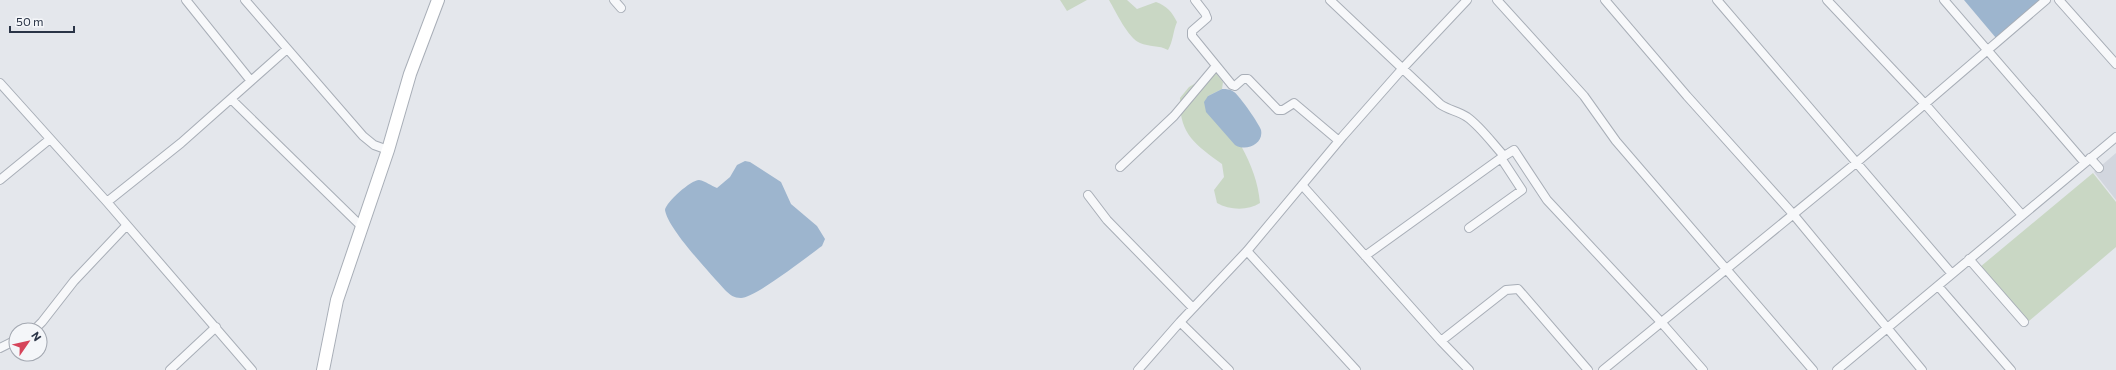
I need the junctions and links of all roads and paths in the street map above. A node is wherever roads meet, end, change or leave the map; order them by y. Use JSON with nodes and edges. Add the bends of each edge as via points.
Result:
{"nodes":[{"id":1,"x":186,"y":0,"type":"edge"},
{"id":2,"x":245,"y":0,"type":"edge"},
{"id":3,"x":438,"y":0,"type":"edge"},
{"id":4,"x":1195,"y":0,"type":"edge"},
{"id":5,"x":1330,"y":0,"type":"edge"},
{"id":6,"x":1467,"y":0,"type":"edge"},
{"id":7,"x":1497,"y":0,"type":"edge"},
{"id":8,"x":1605,"y":0,"type":"edge"},
{"id":9,"x":1717,"y":0,"type":"edge"},
{"id":10,"x":1828,"y":0,"type":"edge"},
{"id":11,"x":1944,"y":0,"type":"edge"},
{"id":12,"x":2046,"y":0,"type":"edge"},
{"id":13,"x":2059,"y":0,"type":"edge"},
{"id":14,"x":287,"y":49,"type":"junction"},
{"id":15,"x":1988,"y":50,"type":"junction"},
{"id":16,"x":2116,"y":64,"type":"edge"},
{"id":17,"x":1216,"y":66,"type":"junction"},
{"id":18,"x":1403,"y":68,"type":"junction"},
{"id":19,"x":251,"y":81,"type":"junction"},
{"id":20,"x":0,"y":83,"type":"edge"},
{"id":21,"x":231,"y":99,"type":"junction"},
{"id":22,"x":1925,"y":104,"type":"junction"},
{"id":23,"x":2116,"y":136,"type":"edge"},
{"id":24,"x":50,"y":139,"type":"junction"},
{"id":25,"x":1339,"y":141,"type":"junction"},
{"id":26,"x":388,"y":150,"type":"junction"},
{"id":27,"x":1502,"y":157,"type":"junction"},
{"id":28,"x":2088,"y":160,"type":"junction"},
{"id":29,"x":1856,"y":163,"type":"junction"},
{"id":30,"x":1120,"y":167,"type":"dead end"},
{"id":31,"x":2099,"y":168,"type":"dead end"},
{"id":32,"x":0,"y":180,"type":"edge"},
{"id":33,"x":1302,"y":185,"type":"junction"},
{"id":34,"x":1088,"y":195,"type":"dead end"},
{"id":35,"x":107,"y":202,"type":"junction"},
{"id":36,"x":1793,"y":214,"type":"junction"},
{"id":37,"x":2022,"y":216,"type":"junction"},
{"id":38,"x":126,"y":226,"type":"junction"},
{"id":39,"x":362,"y":227,"type":"junction"},
{"id":40,"x":1470,"y":228,"type":"dead end"},
{"id":41,"x":1247,"y":251,"type":"junction"},
{"id":42,"x":1365,"y":256,"type":"junction"},
{"id":43,"x":1969,"y":259,"type":"junction"},
{"id":44,"x":1727,"y":269,"type":"junction"},
{"id":45,"x":1952,"y":274,"type":"junction"},
{"id":46,"x":1938,"y":286,"type":"junction"},
{"id":47,"x":1193,"y":308,"type":"junction"},
{"id":48,"x":42,"y":322,"type":"edge"},
{"id":49,"x":1180,"y":322,"type":"junction"},
{"id":50,"x":1661,"y":322,"type":"junction"},
{"id":51,"x":2024,"y":322,"type":"dead end"},
{"id":52,"x":216,"y":327,"type":"junction"},
{"id":53,"x":1886,"y":329,"type":"junction"},
{"id":54,"x":1441,"y":341,"type":"junction"},
{"id":55,"x":170,"y":370,"type":"edge"},
{"id":56,"x":252,"y":370,"type":"edge"},
{"id":57,"x":323,"y":370,"type":"edge"},
{"id":58,"x":1138,"y":370,"type":"edge"},
{"id":59,"x":1229,"y":370,"type":"edge"},
{"id":60,"x":1356,"y":370,"type":"edge"},
{"id":61,"x":1469,"y":370,"type":"edge"},
{"id":62,"x":1588,"y":370,"type":"edge"},
{"id":63,"x":1604,"y":370,"type":"edge"},
{"id":64,"x":1703,"y":370,"type":"edge"},
{"id":65,"x":1813,"y":370,"type":"edge"},
{"id":66,"x":1837,"y":370,"type":"edge"},
{"id":67,"x":1922,"y":370,"type":"edge"},
{"id":68,"x":2011,"y":370,"type":"edge"}],
"edges":[{"from":1,"to":19,"type":"street"},
{"from":2,"to":14,"type":"street"},
{"from":3,"to":26,"type":"street","via":[[410,74]]},
{"from":4,"to":17,"type":"street","via":[[1207,18],[1192,31],[1192,36]]},
{"from":5,"to":18,"type":"street"},
{"from":6,"to":18,"type":"street"},
{"from":7,"to":44,"type":"street","via":[[1584,96],[1612,136]]},
{"from":8,"to":36,"type":"street"},
{"from":9,"to":29,"type":"street"},
{"from":10,"to":22,"type":"street"},
{"from":11,"to":15,"type":"street"},
{"from":12,"to":15,"type":"street"},
{"from":13,"to":16,"type":"street"},
{"from":14,"to":19,"type":"street"},
{"from":14,"to":26,"type":"street","via":[[363,136],[374,145]]},
{"from":15,"to":22,"type":"street"},
{"from":15,"to":28,"type":"street"},
{"from":17,"to":25,"type":"street","via":[[1232,86],[1245,79],[1250,81],[1278,110],[1292,103],[1297,104]]},
{"from":17,"to":30,"type":"street","via":[[1174,116]]},
{"from":18,"to":25,"type":"street"},
{"from":18,"to":27,"type":"street","via":[[1443,106],[1474,122]]},
{"from":19,"to":21,"type":"street"},
{"from":20,"to":24,"type":"street"},
{"from":21,"to":35,"type":"street"},
{"from":21,"to":39,"type":"street"},
{"from":22,"to":29,"type":"street"},
{"from":22,"to":37,"type":"street"},
{"from":23,"to":28,"type":"street"},
{"from":24,"to":32,"type":"street"},
{"from":24,"to":35,"type":"street"},
{"from":25,"to":33,"type":"street"},
{"from":26,"to":39,"type":"street"},
{"from":27,"to":40,"type":"street","via":[[1522,190]]},
{"from":27,"to":42,"type":"street"},
{"from":27,"to":50,"type":"street","via":[[1516,151],[1547,200]]},
{"from":28,"to":31,"type":"street"},
{"from":28,"to":37,"type":"street"},
{"from":29,"to":36,"type":"street"},
{"from":29,"to":45,"type":"street"},
{"from":33,"to":41,"type":"street"},
{"from":33,"to":42,"type":"street"},
{"from":34,"to":47,"type":"street","via":[[1107,220]]},
{"from":35,"to":38,"type":"street"},
{"from":36,"to":44,"type":"street"},
{"from":36,"to":53,"type":"street"},
{"from":37,"to":43,"type":"street"},
{"from":38,"to":48,"type":"street","via":[[74,280]]},
{"from":38,"to":52,"type":"street"},
{"from":39,"to":57,"type":"street","via":[[337,300]]},
{"from":41,"to":47,"type":"street"},
{"from":41,"to":60,"type":"street"},
{"from":42,"to":54,"type":"street"},
{"from":43,"to":45,"type":"street"},
{"from":43,"to":51,"type":"street"},
{"from":44,"to":50,"type":"street"},
{"from":44,"to":65,"type":"street"},
{"from":45,"to":46,"type":"street"},
{"from":46,"to":53,"type":"street"},
{"from":46,"to":68,"type":"street"},
{"from":47,"to":49,"type":"street"},
{"from":49,"to":58,"type":"street"},
{"from":49,"to":59,"type":"street"},
{"from":50,"to":63,"type":"street"},
{"from":50,"to":64,"type":"street"},
{"from":52,"to":55,"type":"street"},
{"from":52,"to":56,"type":"street"},
{"from":53,"to":66,"type":"street"},
{"from":53,"to":67,"type":"street"},
{"from":54,"to":61,"type":"street"},
{"from":54,"to":62,"type":"street","via":[[1506,290],[1518,289]]}]}
